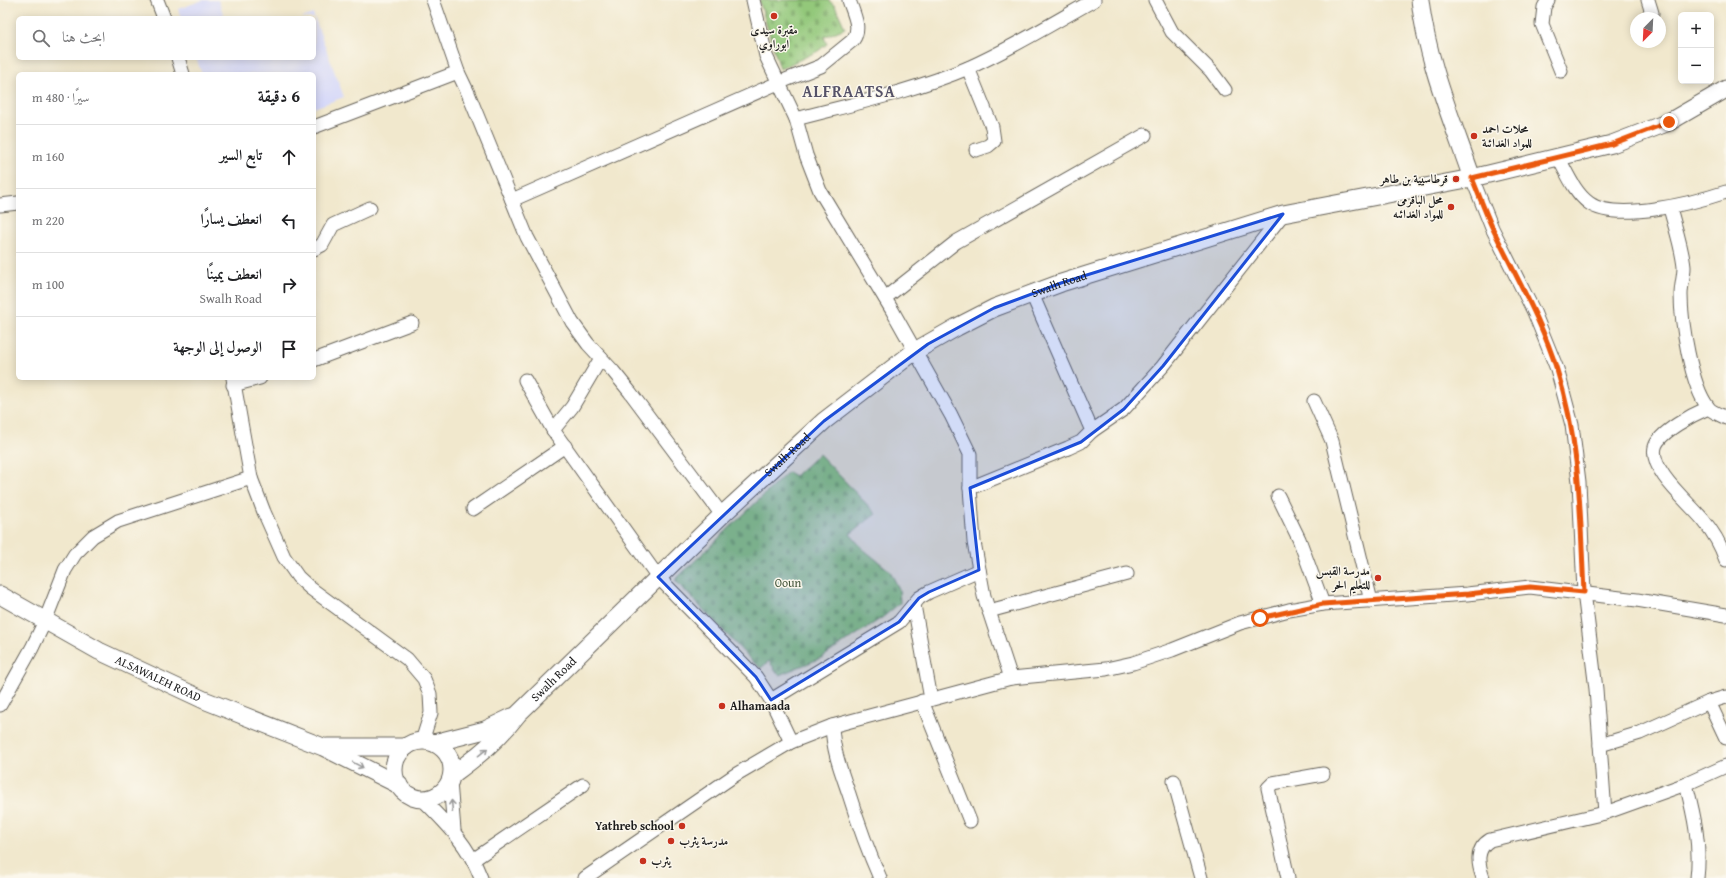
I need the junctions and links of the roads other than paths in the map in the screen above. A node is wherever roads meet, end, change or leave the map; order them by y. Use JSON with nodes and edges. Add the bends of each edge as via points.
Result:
{"nodes":[{"id":1,"x":157,"y":0,"type":"edge"},
{"id":2,"x":433,"y":0,"type":"edge"},
{"id":3,"x":753,"y":0,"type":"edge"},
{"id":4,"x":849,"y":0,"type":"edge"},
{"id":5,"x":1094,"y":0,"type":"edge"},
{"id":6,"x":1155,"y":0,"type":"edge"},
{"id":7,"x":1420,"y":0,"type":"edge"},
{"id":8,"x":1548,"y":0,"type":"edge"},
{"id":9,"x":1648,"y":0,"type":"edge"},
{"id":10,"x":1652,"y":12,"type":"edge"},
{"id":11,"x":163,"y":16,"type":"edge"},
{"id":12,"x":179,"y":60,"type":"edge"},
{"id":13,"x":968,"y":68,"type":"junction"},
{"id":14,"x":182,"y":72,"type":"edge"},
{"id":15,"x":458,"y":72,"type":"junction"},
{"id":16,"x":1561,"y":72,"type":"dead end"},
{"id":17,"x":778,"y":83,"type":"junction"},
{"id":18,"x":1726,"y":89,"type":"edge"},
{"id":19,"x":1225,"y":90,"type":"dead end"},
{"id":20,"x":796,"y":119,"type":"junction"},
{"id":21,"x":316,"y":126,"type":"edge"},
{"id":22,"x":1144,"y":135,"type":"dead end"},
{"id":23,"x":976,"y":150,"type":"dead end"},
{"id":24,"x":1558,"y":157,"type":"junction"},
{"id":25,"x":1472,"y":178,"type":"junction"},
{"id":26,"x":1726,"y":192,"type":"edge"},
{"id":27,"x":512,"y":200,"type":"junction"},
{"id":28,"x":16,"y":203,"type":"edge"},
{"id":29,"x":0,"y":206,"type":"edge"},
{"id":30,"x":370,"y":208,"type":"dead end"},
{"id":31,"x":1670,"y":208,"type":"junction"},
{"id":32,"x":1283,"y":214,"type":"junction"},
{"id":33,"x":316,"y":248,"type":"edge"},
{"id":34,"x":1032,"y":294,"type":"junction"},
{"id":35,"x":885,"y":298,"type":"junction"},
{"id":36,"x":412,"y":323,"type":"dead end"},
{"id":37,"x":915,"y":351,"type":"junction"},
{"id":38,"x":601,"y":358,"type":"junction"},
{"id":39,"x":316,"y":359,"type":"edge"},
{"id":40,"x":524,"y":380,"type":"dead end"},
{"id":41,"x":233,"y":381,"type":"edge"},
{"id":42,"x":1314,"y":401,"type":"dead end"},
{"id":43,"x":1708,"y":408,"type":"junction"},
{"id":44,"x":1726,"y":418,"type":"edge"},
{"id":45,"x":553,"y":430,"type":"junction"},
{"id":46,"x":1092,"y":430,"type":"junction"},
{"id":47,"x":565,"y":446,"type":"junction"},
{"id":48,"x":251,"y":478,"type":"junction"},
{"id":49,"x":970,"y":488,"type":"junction"},
{"id":50,"x":1278,"y":496,"type":"dead end"},
{"id":51,"x":473,"y":509,"type":"dead end"},
{"id":52,"x":722,"y":514,"type":"junction"},
{"id":53,"x":1726,"y":560,"type":"edge"},
{"id":54,"x":979,"y":570,"type":"junction"},
{"id":55,"x":1127,"y":574,"type":"dead end"},
{"id":56,"x":658,"y":577,"type":"junction"},
{"id":57,"x":1584,"y":592,"type":"junction"},
{"id":58,"x":0,"y":595,"type":"edge"},
{"id":59,"x":1371,"y":601,"type":"junction"},
{"id":60,"x":1323,"y":604,"type":"junction"},
{"id":61,"x":914,"y":605,"type":"junction"},
{"id":62,"x":989,"y":611,"type":"junction"},
{"id":63,"x":1726,"y":615,"type":"edge"},
{"id":64,"x":45,"y":622,"type":"junction"},
{"id":65,"x":1011,"y":678,"type":"junction"},
{"id":66,"x":1726,"y":697,"type":"edge"},
{"id":67,"x":771,"y":700,"type":"junction"},
{"id":68,"x":926,"y":700,"type":"junction"},
{"id":69,"x":1709,"y":702,"type":"junction"},
{"id":70,"x":0,"y":705,"type":"edge"},
{"id":71,"x":518,"y":714,"type":"junction"},
{"id":72,"x":832,"y":726,"type":"junction"},
{"id":73,"x":1726,"y":738,"type":"edge"},
{"id":74,"x":428,"y":742,"type":"junction"},
{"id":75,"x":791,"y":742,"type":"junction"},
{"id":76,"x":1600,"y":745,"type":"junction"},
{"id":77,"x":323,"y":747,"type":"junction"},
{"id":78,"x":406,"y":747,"type":"junction"},
{"id":79,"x":1726,"y":766,"type":"edge"},
{"id":80,"x":1323,"y":774,"type":"dead end"},
{"id":81,"x":451,"y":778,"type":"junction"},
{"id":82,"x":1174,"y":781,"type":"dead end"},
{"id":83,"x":1686,"y":784,"type":"junction"},
{"id":84,"x":399,"y":785,"type":"junction"},
{"id":85,"x":583,"y":785,"type":"dead end"},
{"id":86,"x":421,"y":798,"type":"junction"},
{"id":87,"x":1605,"y":812,"type":"junction"},
{"id":88,"x":970,"y":821,"type":"dead end"},
{"id":89,"x":454,"y":830,"type":"junction"},
{"id":90,"x":473,"y":860,"type":"junction"},
{"id":91,"x":481,"y":878,"type":"edge"},
{"id":92,"x":585,"y":878,"type":"edge"},
{"id":93,"x":880,"y":878,"type":"edge"},
{"id":94,"x":1201,"y":878,"type":"edge"},
{"id":95,"x":1288,"y":878,"type":"edge"},
{"id":96,"x":1483,"y":878,"type":"edge"},
{"id":97,"x":1697,"y":878,"type":"edge"}],
"edges":[{"from":1,"to":11,"type":"street"},
{"from":2,"to":15,"type":"street"},
{"from":3,"to":17,"type":"street","via":[[766,56]]},
{"from":4,"to":17,"type":"street","via":[[858,28],[853,40],[821,66]]},
{"from":5,"to":13,"type":"street"},
{"from":6,"to":19,"type":"street","via":[[1172,32],[1211,71]]},
{"from":7,"to":25,"type":"street","via":[[1431,58]]},
{"from":8,"to":16,"type":"street","via":[[1544,7],[1542,24]]},
{"from":9,"to":10,"type":"street"},
{"from":12,"to":14,"type":"street"},
{"from":13,"to":20,"type":"street","via":[[904,91]]},
{"from":13,"to":23,"type":"street","via":[[992,127],[994,141]]},
{"from":15,"to":21,"type":"street"},
{"from":15,"to":27,"type":"street"},
{"from":17,"to":20,"type":"street"},
{"from":17,"to":27,"type":"street"},
{"from":18,"to":24,"type":"street","name":"Swalh Road","via":[[1669,122],[1612,144]]},
{"from":20,"to":35,"type":"street","via":[[820,191]]},
{"from":22,"to":35,"type":"street","via":[[956,242]]},
{"from":24,"to":25,"type":"street","name":"Swalh Road"},
{"from":24,"to":31,"type":"street","via":[[1578,192],[1590,204],[1611,210]]},
{"from":25,"to":32,"type":"street","name":"Swalh Road"},
{"from":25,"to":57,"type":"street","via":[[1492,228],[1534,312],[1557,369],[1572,425],[1579,482]]},
{"from":26,"to":31,"type":"street"},
{"from":27,"to":38,"type":"street","via":[[527,237],[559,299],[572,322]]},
{"from":28,"to":29,"type":"street"},
{"from":30,"to":33,"type":"street","via":[[333,225],[322,245]]},
{"from":31,"to":43,"type":"street","via":[[1684,269],[1680,284],[1684,332],[1699,388]]},
{"from":32,"to":34,"type":"street","name":"Swalh Road"},
{"from":32,"to":46,"type":"street","via":[[1163,366],[1124,409]]},
{"from":34,"to":37,"type":"street","name":"Swalh Road","via":[[994,308]]},
{"from":34,"to":46,"type":"street"},
{"from":35,"to":37,"type":"street"},
{"from":36,"to":39,"type":"street"},
{"from":37,"to":49,"type":"street","via":[[970,454]]},
{"from":37,"to":52,"type":"street","name":"Swalh Road","via":[[824,421]]},
{"from":38,"to":45,"type":"street","via":[[572,407]]},
{"from":38,"to":52,"type":"street","via":[[630,392]]},
{"from":40,"to":45,"type":"street"},
{"from":41,"to":48,"type":"street"},
{"from":42,"to":59,"type":"street","via":[[1332,441]]},
{"from":43,"to":44,"type":"street"},
{"from":43,"to":53,"type":"street","via":[[1662,436],[1655,446],[1655,459],[1662,474],[1705,521],[1720,544]]},
{"from":45,"to":47,"type":"street"},
{"from":46,"to":49,"type":"street","via":[[1075,445]]},
{"from":47,"to":51,"type":"street"},
{"from":47,"to":56,"type":"street"},
{"from":48,"to":64,"type":"street","via":[[118,521],[93,536],[75,554],[66,570]]},
{"from":48,"to":74,"type":"street","via":[[284,557],[298,577],[407,659],[424,679],[430,694]]},
{"from":49,"to":54,"type":"street"},
{"from":50,"to":60,"type":"street","via":[[1299,539]]},
{"from":52,"to":56,"type":"street","name":"Swalh Road"},
{"from":54,"to":61,"type":"street","via":[[929,592],[919,598]]},
{"from":54,"to":62,"type":"street"},
{"from":55,"to":62,"type":"street"},
{"from":56,"to":67,"type":"street","via":[[756,677]]},
{"from":56,"to":71,"type":"street","name":"Swalh Road"},
{"from":57,"to":59,"type":"street","via":[[1530,587]]},
{"from":57,"to":63,"type":"street"},
{"from":57,"to":76,"type":"street"},
{"from":58,"to":64,"type":"street","name":"ALSAWALEH ROAD"},
{"from":59,"to":60,"type":"street"},
{"from":60,"to":65,"type":"street","via":[[1240,623],[1172,650],[1106,669]]},
{"from":61,"to":67,"type":"street","via":[[899,622]]},
{"from":61,"to":68,"type":"street"},
{"from":62,"to":65,"type":"street"},
{"from":64,"to":70,"type":"street"},
{"from":64,"to":77,"type":"street","name":"ALSAWALEH ROAD","via":[[153,677]]},
{"from":65,"to":68,"type":"street"},
{"from":66,"to":69,"type":"street"},
{"from":67,"to":75,"type":"street"},
{"from":68,"to":72,"type":"street"},
{"from":68,"to":88,"type":"street"},
{"from":69,"to":73,"type":"street"},
{"from":69,"to":76,"type":"street","via":[[1640,733]]},
{"from":71,"to":74,"type":"street","via":[[485,730]]},
{"from":81,"to":71,"type":"street","one_way":true,"via":[[489,747]]},
{"from":72,"to":75,"type":"street"},
{"from":72,"to":93,"type":"street","via":[[838,762]]},
{"from":74,"to":78,"type":"street"},
{"from":74,"to":81,"type":"street","via":[[442,748],[449,756],[452,765]]},
{"from":75,"to":92,"type":"street","via":[[734,775]]},
{"from":76,"to":87,"type":"street"},
{"from":77,"to":78,"type":"street"},
{"from":77,"to":84,"type":"street","name":"ALSAWALEH ROAD","one_way":true},
{"from":78,"to":84,"type":"street","via":[[396,760],[396,777]]},
{"from":79,"to":83,"type":"street"},
{"from":80,"to":95,"type":"street","via":[[1273,783],[1268,788]]},
{"from":81,"to":86,"type":"street","via":[[445,790],[438,795]]},
{"from":89,"to":81,"type":"street","one_way":true},
{"from":82,"to":94,"type":"street"},
{"from":83,"to":87,"type":"street"},
{"from":83,"to":97,"type":"street","via":[[1698,839]]},
{"from":84,"to":86,"type":"street","via":[[412,796]]},
{"from":85,"to":90,"type":"street"},
{"from":86,"to":89,"type":"street"},
{"from":87,"to":96,"type":"street","via":[[1490,840],[1483,844],[1479,854]]},
{"from":89,"to":90,"type":"street"},
{"from":90,"to":91,"type":"street"}]}
